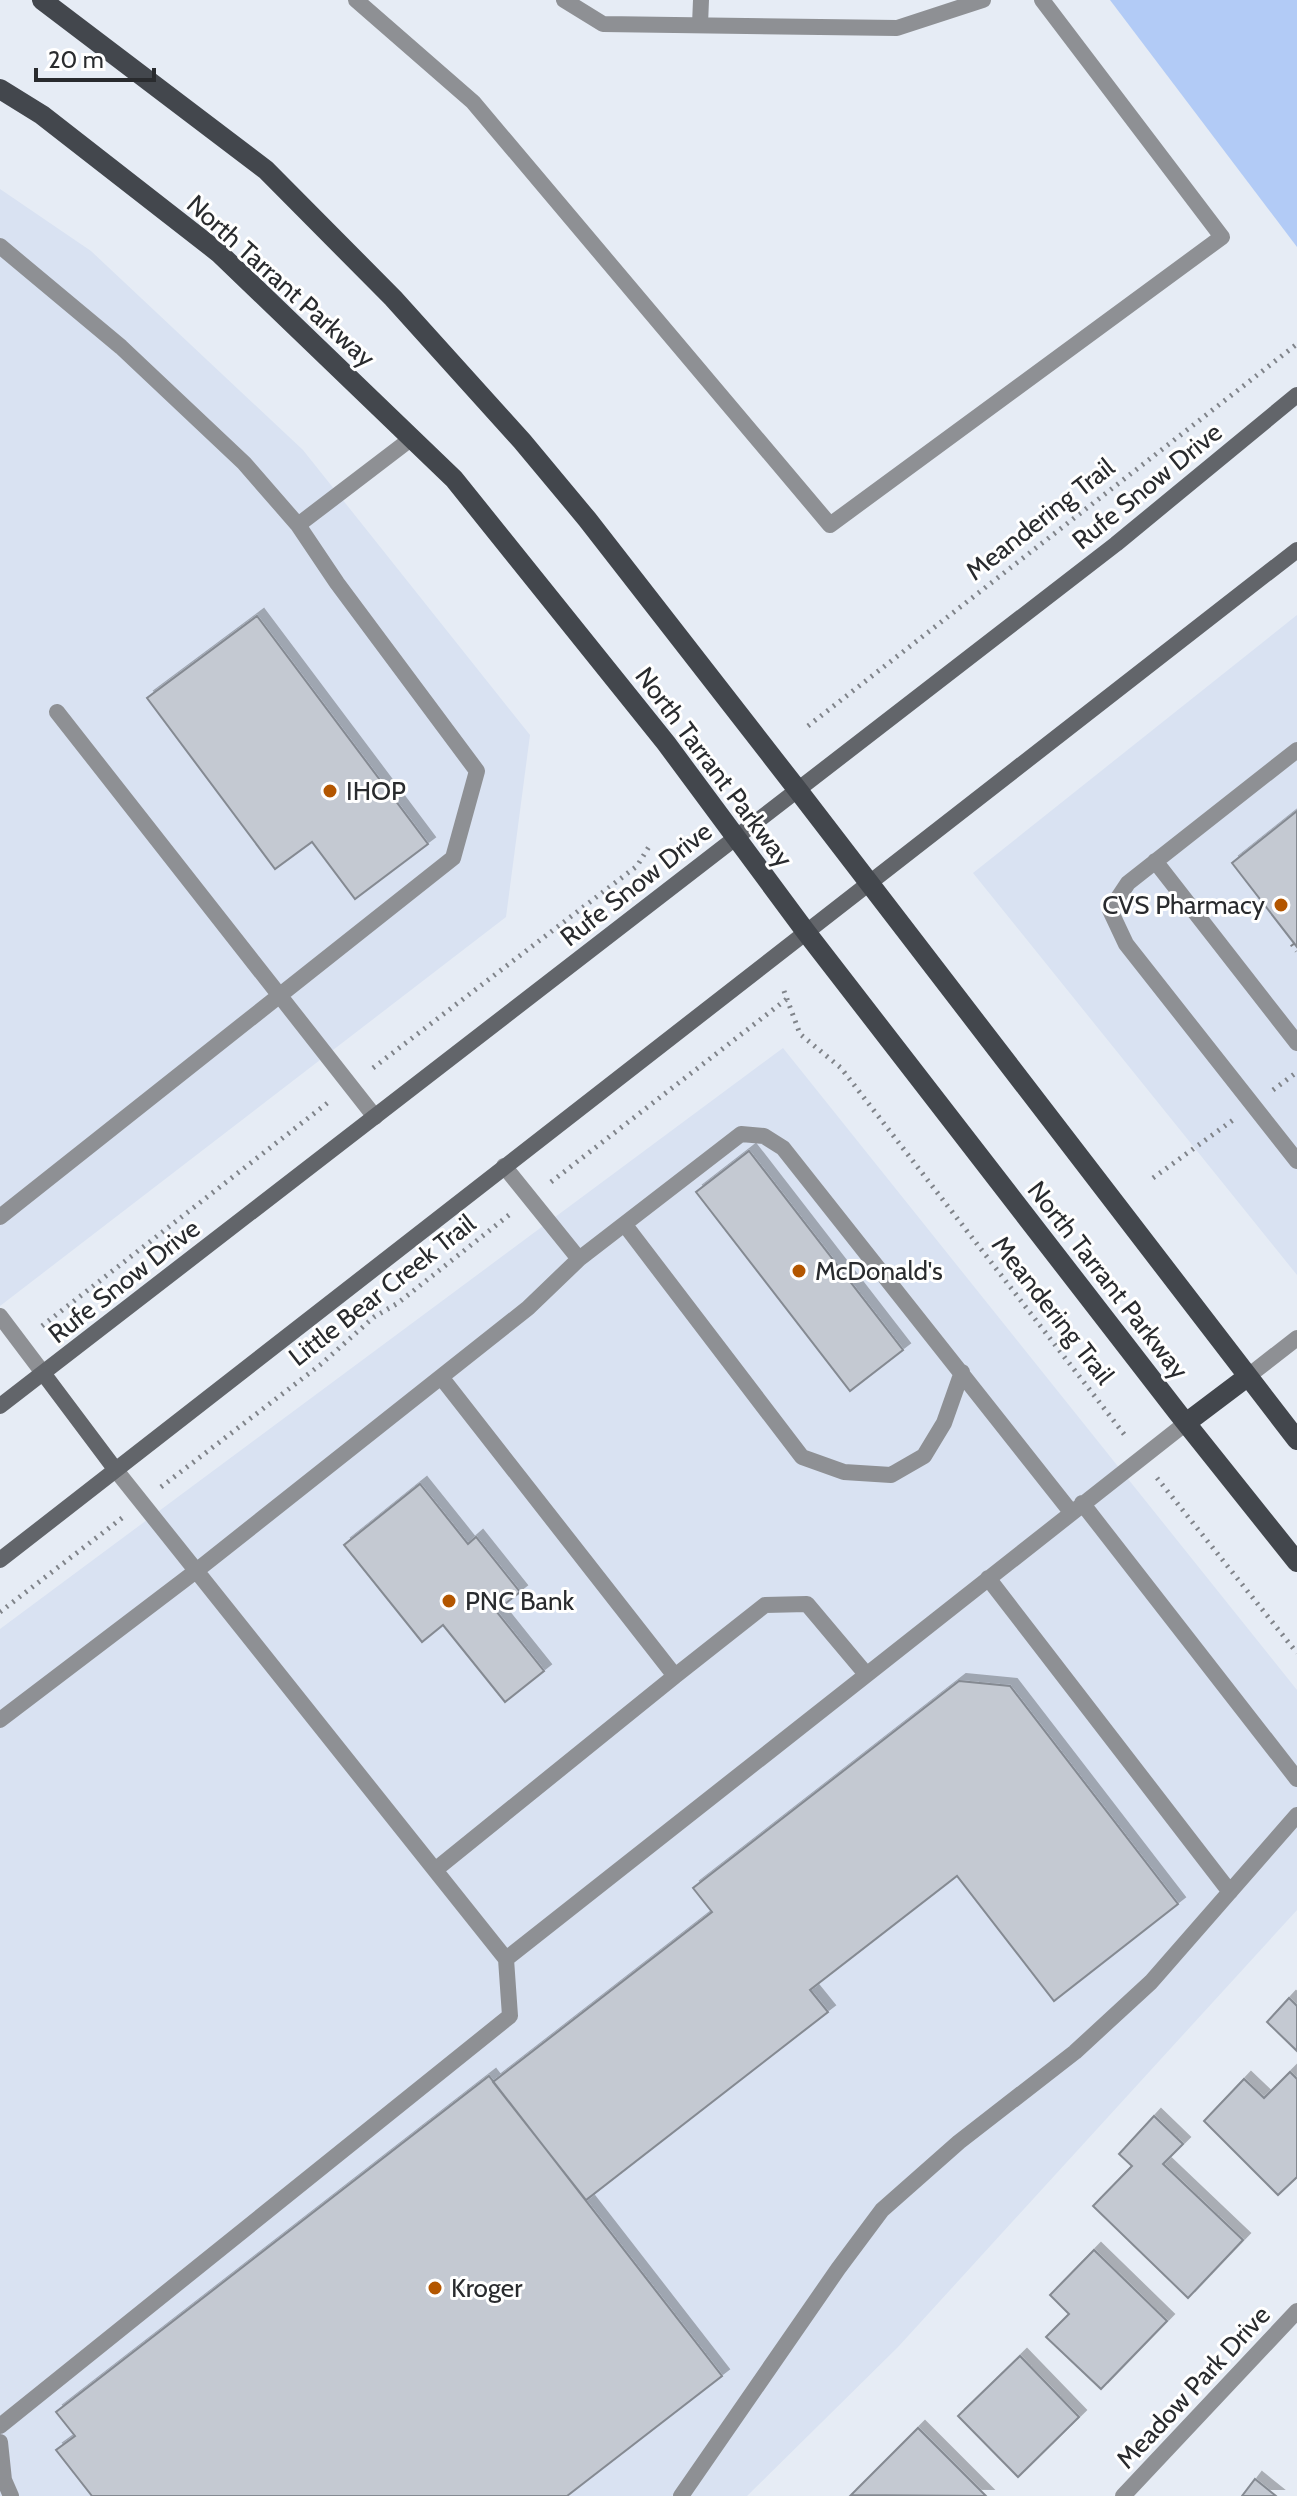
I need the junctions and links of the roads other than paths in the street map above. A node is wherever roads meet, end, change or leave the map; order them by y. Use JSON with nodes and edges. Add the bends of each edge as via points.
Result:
{"nodes":[{"id":1,"x":42,"y":0,"type":"edge"},
{"id":2,"x":356,"y":0,"type":"edge"},
{"id":3,"x":564,"y":0,"type":"edge"},
{"id":4,"x":701,"y":0,"type":"edge"},
{"id":5,"x":983,"y":0,"type":"edge"},
{"id":6,"x":1042,"y":0,"type":"edge"},
{"id":7,"x":700,"y":25,"type":"junction"},
{"id":8,"x":0,"y":89,"type":"edge"},
{"id":9,"x":0,"y":246,"type":"edge"},
{"id":10,"x":1297,"y":395,"type":"edge"},
{"id":11,"x":412,"y":438,"type":"junction"},
{"id":12,"x":298,"y":525,"type":"junction"},
{"id":13,"x":1297,"y":550,"type":"edge"},
{"id":14,"x":57,"y":712,"type":"dead end"},
{"id":15,"x":1297,"y":750,"type":"edge"},
{"id":16,"x":797,"y":789,"type":"junction"},
{"id":17,"x":736,"y":837,"type":"junction"},
{"id":18,"x":1155,"y":861,"type":"junction"},
{"id":19,"x":869,"y":883,"type":"junction"},
{"id":20,"x":806,"y":932,"type":"junction"},
{"id":21,"x":279,"y":996,"type":"junction"},
{"id":22,"x":1297,"y":1043,"type":"edge"},
{"id":23,"x":375,"y":1117,"type":"junction"},
{"id":24,"x":1291,"y":1142,"type":"edge"},
{"id":25,"x":1297,"y":1161,"type":"edge"},
{"id":26,"x":504,"y":1166,"type":"junction"},
{"id":27,"x":0,"y":1217,"type":"edge"},
{"id":28,"x":625,"y":1225,"type":"junction"},
{"id":29,"x":579,"y":1259,"type":"junction"},
{"id":30,"x":0,"y":1316,"type":"edge"},
{"id":31,"x":1297,"y":1338,"type":"edge"},
{"id":32,"x":962,"y":1372,"type":"junction"},
{"id":33,"x":43,"y":1373,"type":"junction"},
{"id":34,"x":441,"y":1377,"type":"junction"},
{"id":35,"x":1247,"y":1377,"type":"junction"},
{"id":36,"x":0,"y":1406,"type":"edge"},
{"id":37,"x":1186,"y":1423,"type":"junction"},
{"id":38,"x":1297,"y":1440,"type":"edge"},
{"id":39,"x":115,"y":1469,"type":"junction"},
{"id":40,"x":1077,"y":1508,"type":"junction"},
{"id":41,"x":0,"y":1560,"type":"edge"},
{"id":42,"x":1297,"y":1562,"type":"edge"},
{"id":43,"x":196,"y":1571,"type":"junction"},
{"id":44,"x":988,"y":1578,"type":"junction"},
{"id":45,"x":866,"y":1674,"type":"junction"},
{"id":46,"x":675,"y":1676,"type":"junction"},
{"id":47,"x":0,"y":1720,"type":"edge"},
{"id":48,"x":1297,"y":1779,"type":"edge"},
{"id":49,"x":1297,"y":1815,"type":"edge"},
{"id":50,"x":435,"y":1870,"type":"junction"},
{"id":51,"x":1230,"y":1892,"type":"junction"},
{"id":52,"x":506,"y":1959,"type":"junction"},
{"id":53,"x":1297,"y":2311,"type":"edge"},
{"id":54,"x":0,"y":2426,"type":"edge"},
{"id":55,"x":0,"y":2442,"type":"edge"},
{"id":56,"x":11,"y":2496,"type":"edge"},
{"id":57,"x":681,"y":2496,"type":"edge"},
{"id":58,"x":1123,"y":2496,"type":"edge"}],
"edges":[{"from":1,"to":16,"type":"main road","name":"North Tarrant Parkway","via":[[266,170],[393,298],[587,519]]},
{"from":2,"to":6,"type":"street","via":[[473,102],[830,525],[1222,237]]},
{"from":3,"to":7,"type":"street","via":[[603,24]]},
{"from":4,"to":7,"type":"street"},
{"from":5,"to":7,"type":"street","via":[[897,28]]},
{"from":8,"to":11,"type":"main road","name":"North Tarrant Parkway","via":[[42,115],[219,253]]},
{"from":9,"to":12,"type":"street","via":[[130,355],[244,463]]},
{"from":10,"to":16,"type":"main road","name":"Rufe Snow Drive","via":[[1116,544]]},
{"from":11,"to":12,"type":"street"},
{"from":11,"to":17,"type":"main road","name":"North Tarrant Parkway","via":[[454,479]]},
{"from":12,"to":21,"type":"street","via":[[477,771],[453,858]]},
{"from":13,"to":19,"type":"main road"},
{"from":14,"to":21,"type":"street"},
{"from":15,"to":18,"type":"street"},
{"from":16,"to":17,"type":"main road","name":"Rufe Snow Drive"},
{"from":16,"to":19,"type":"main road","name":"North Tarrant Parkway"},
{"from":17,"to":20,"type":"main road","name":"North Tarrant Parkway"},
{"from":17,"to":23,"type":"main road","name":"Rufe Snow Drive"},
{"from":18,"to":22,"type":"street"},
{"from":18,"to":24,"type":"street","via":[[1128,883],[1110,910],[1126,944],[1252,1105]]},
{"from":19,"to":20,"type":"main road"},
{"from":19,"to":35,"type":"main road","name":"North Tarrant Parkway"},
{"from":20,"to":26,"type":"main road"},
{"from":20,"to":37,"type":"main road","name":"North Tarrant Parkway"},
{"from":21,"to":23,"type":"street"},
{"from":21,"to":27,"type":"street"},
{"from":23,"to":33,"type":"main road","name":"Rufe Snow Drive"},
{"from":24,"to":25,"type":"street"},
{"from":26,"to":29,"type":"street"},
{"from":26,"to":39,"type":"main road"},
{"from":28,"to":29,"type":"street"},
{"from":28,"to":32,"type":"street","via":[[741,1134],[764,1136],[783,1148]]},
{"from":28,"to":32,"type":"street","via":[[802,1457],[844,1472],[891,1475],[924,1456],[944,1423]]},
{"from":29,"to":34,"type":"street","via":[[528,1308]]},
{"from":30,"to":33,"type":"street"},
{"from":31,"to":35,"type":"street"},
{"from":32,"to":40,"type":"street"},
{"from":33,"to":36,"type":"main road","name":"Rufe Snow Drive"},
{"from":33,"to":39,"type":"main road"},
{"from":34,"to":43,"type":"street"},
{"from":34,"to":46,"type":"street"},
{"from":35,"to":37,"type":"main road"},
{"from":35,"to":38,"type":"main road","name":"North Tarrant Parkway"},
{"from":37,"to":40,"type":"street"},
{"from":37,"to":42,"type":"main road","name":"North Tarrant Parkway"},
{"from":39,"to":41,"type":"main road"},
{"from":39,"to":43,"type":"street"},
{"from":40,"to":44,"type":"street"},
{"from":40,"to":48,"type":"street"},
{"from":43,"to":47,"type":"street"},
{"from":43,"to":50,"type":"street"},
{"from":44,"to":45,"type":"street"},
{"from":44,"to":51,"type":"street"},
{"from":45,"to":46,"type":"street","via":[[807,1604],[765,1605]]},
{"from":45,"to":52,"type":"street"},
{"from":46,"to":50,"type":"street"},
{"from":49,"to":51,"type":"street"},
{"from":50,"to":52,"type":"street"},
{"from":51,"to":57,"type":"street","via":[[1151,1982],[1075,2052],[882,2210]]},
{"from":52,"to":54,"type":"street","via":[[510,2016]]},
{"from":53,"to":58,"type":"street","name":"Meadow Park Drive"},
{"from":55,"to":56,"type":"street"}]}
